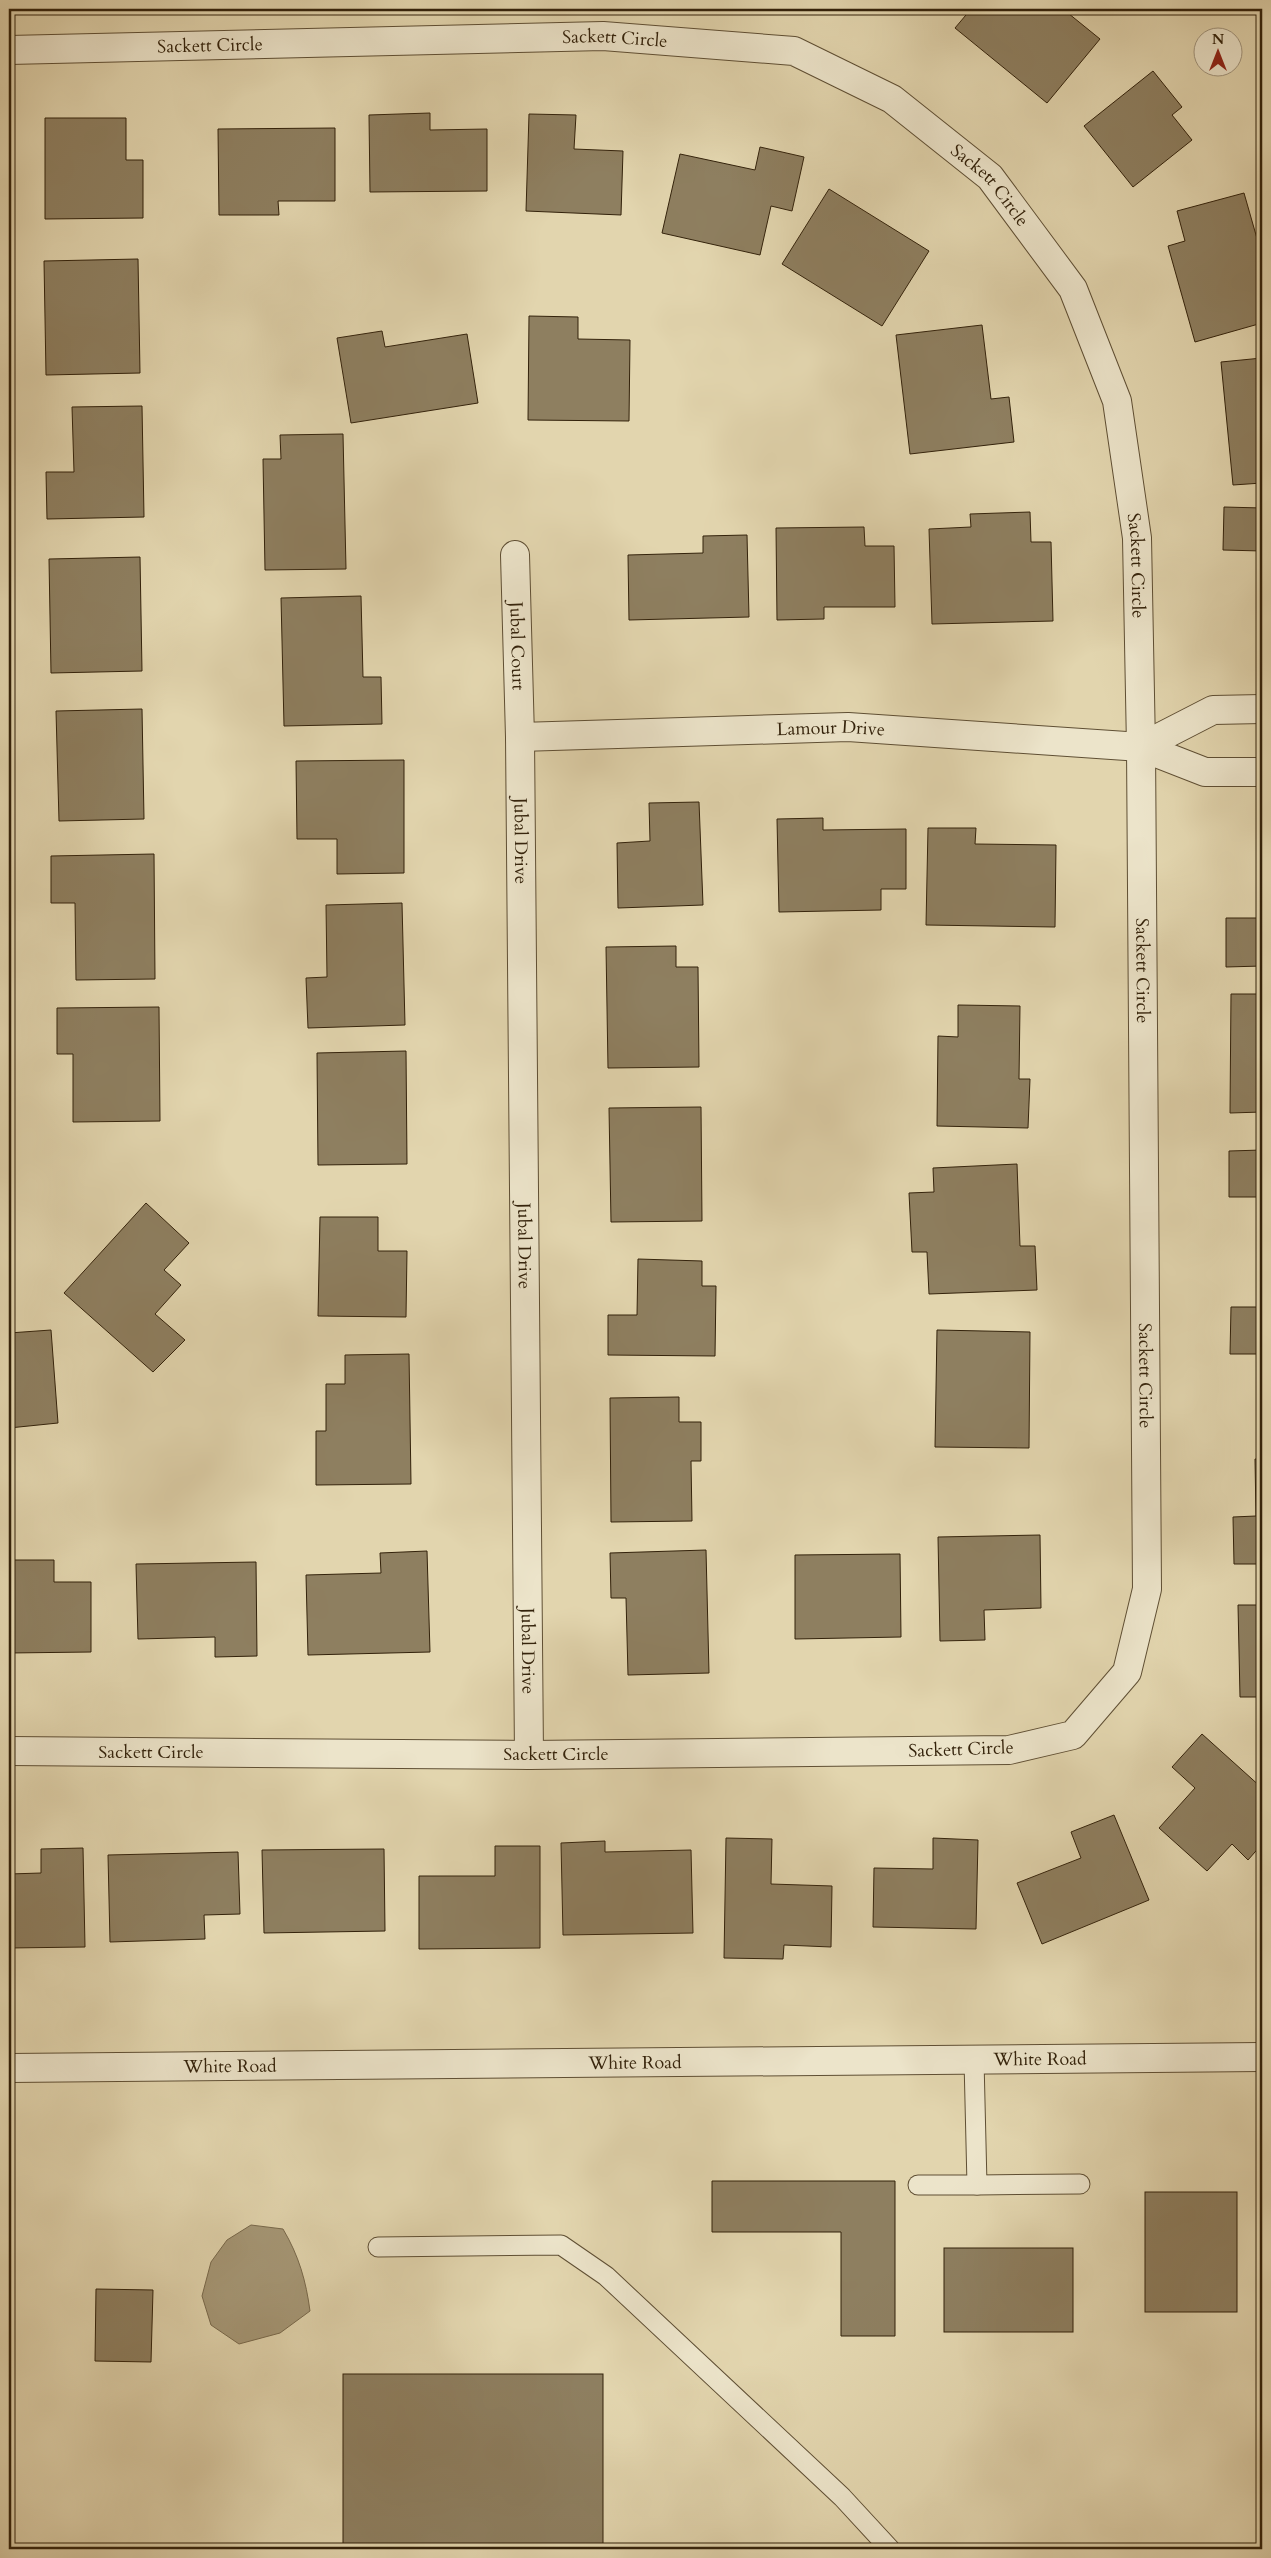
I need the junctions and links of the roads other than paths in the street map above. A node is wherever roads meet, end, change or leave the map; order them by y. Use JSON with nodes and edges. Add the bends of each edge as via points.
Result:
{"nodes":[{"id":1,"x":9,"y":50,"type":"edge"},
{"id":2,"x":515,"y":555,"type":"dead end"},
{"id":3,"x":1262,"y":709,"type":"edge"},
{"id":4,"x":520,"y":737,"type":"junction"},
{"id":5,"x":1141,"y":747,"type":"junction"},
{"id":6,"x":1262,"y":772,"type":"edge"},
{"id":7,"x":9,"y":1751,"type":"edge"},
{"id":8,"x":529,"y":1755,"type":"junction"},
{"id":9,"x":1262,"y":2057,"type":"edge"},
{"id":10,"x":974,"y":2060,"type":"junction"},
{"id":11,"x":9,"y":2068,"type":"edge"},
{"id":12,"x":977,"y":2184,"type":"junction"},
{"id":13,"x":1080,"y":2184,"type":"dead end"},
{"id":14,"x":918,"y":2185,"type":"dead end"},
{"id":15,"x":378,"y":2247,"type":"dead end"},
{"id":16,"x":890,"y":2549,"type":"edge"}],
"edges":[{"from":1,"to":5,"type":"street","name":"Sackett Circle","via":[[603,36],[794,51],[892,99],[990,177],[1073,289],[1117,401],[1137,538]]},
{"from":2,"to":4,"type":"street","name":"Jubal Court"},
{"from":3,"to":5,"type":"street","via":[[1213,710]]},
{"from":4,"to":5,"type":"street","name":"Lamour Drive","via":[[848,727]]},
{"from":4,"to":8,"type":"street","name":"Jubal Drive"},
{"from":5,"to":6,"type":"street","name":"Lamour Drive","via":[[1205,772]]},
{"from":5,"to":8,"type":"street","name":"Sackett Circle","via":[[1146,1590],[1127,1672],[1073,1736],[1009,1750]]},
{"from":7,"to":8,"type":"street","name":"Sackett Circle"},
{"from":9,"to":10,"type":"street","name":"White Road"},
{"from":10,"to":11,"type":"street","name":"White Road"},
{"from":10,"to":12,"type":"lane"},
{"from":12,"to":13,"type":"lane"},
{"from":12,"to":14,"type":"lane"},
{"from":15,"to":16,"type":"lane","via":[[561,2245],[606,2276],[842,2497]]}]}
